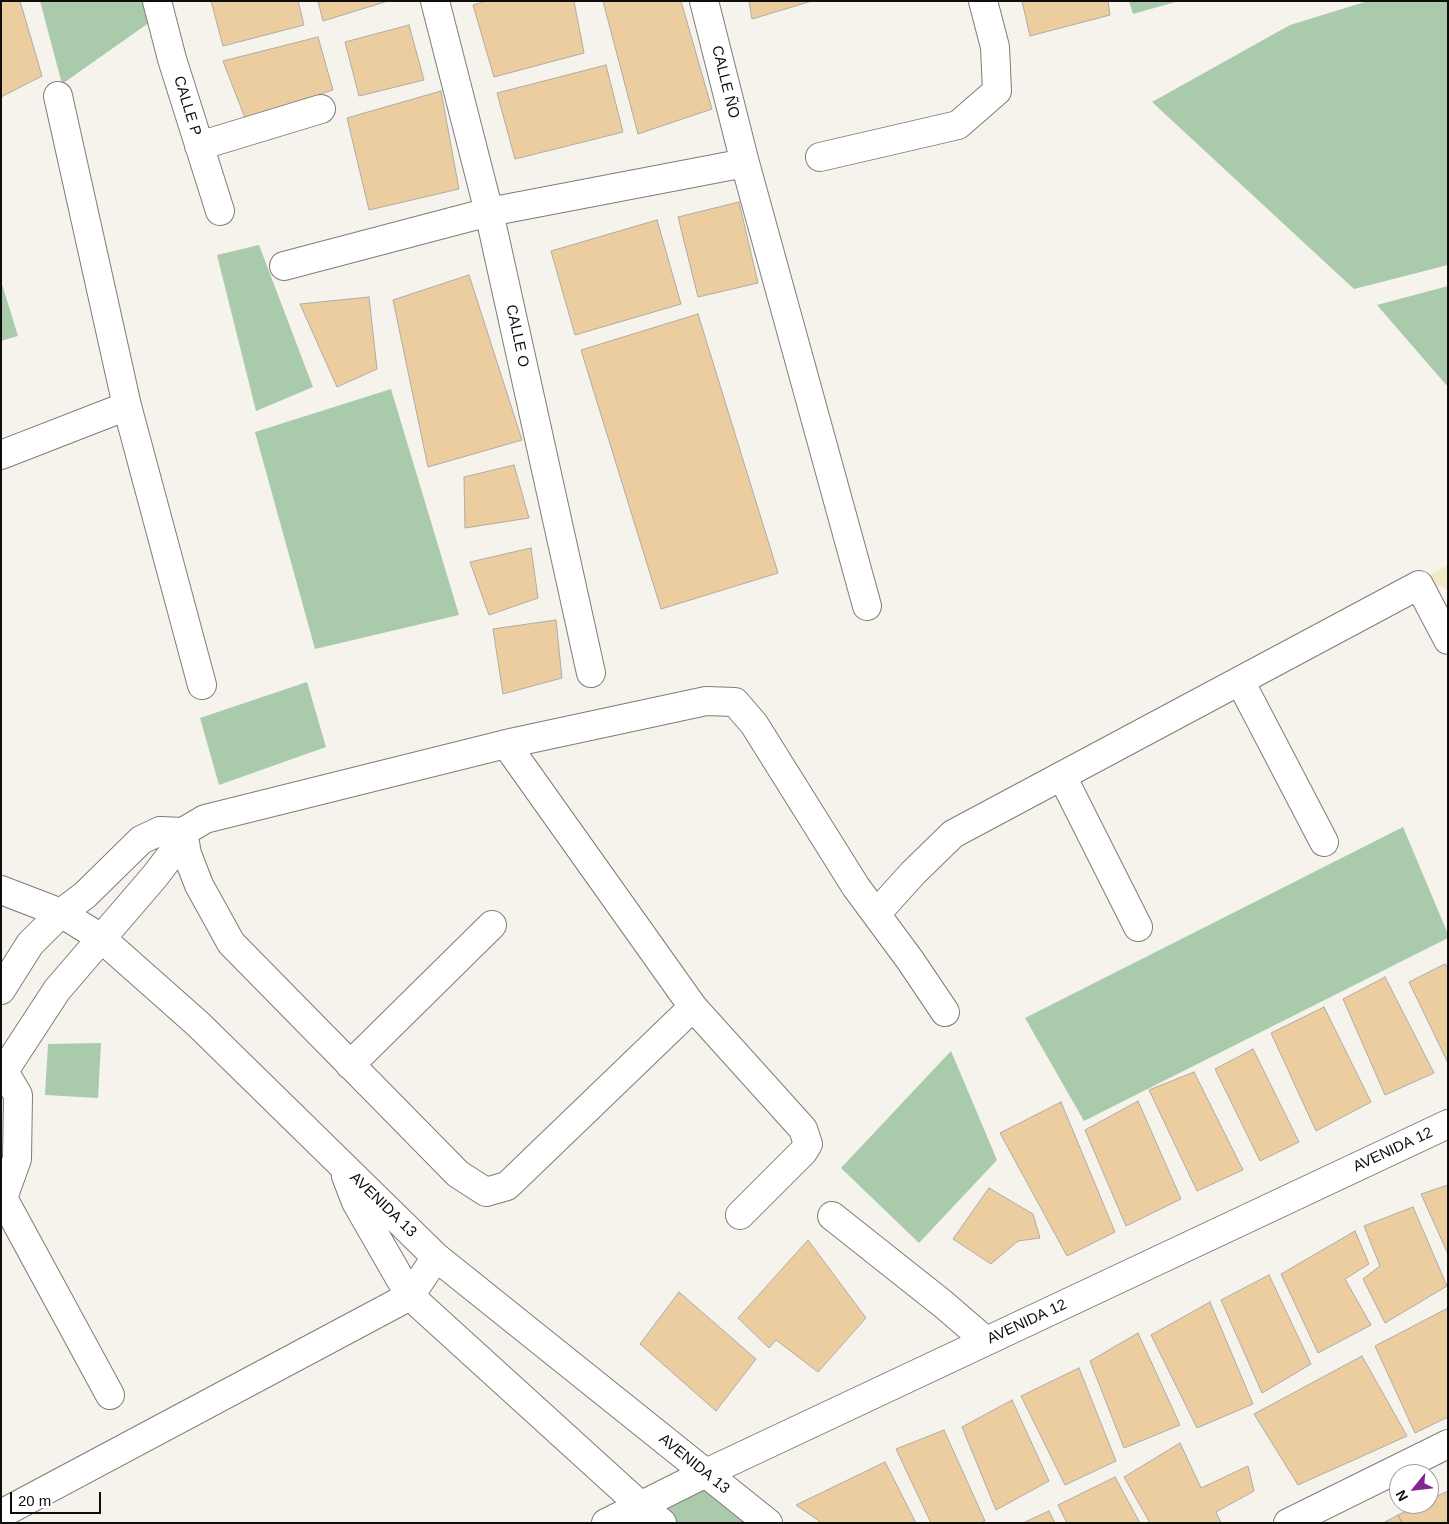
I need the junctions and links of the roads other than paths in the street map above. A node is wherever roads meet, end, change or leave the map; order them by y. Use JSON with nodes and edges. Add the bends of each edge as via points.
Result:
{"nodes":[{"id":1,"x":157,"y":1,"type":"edge"},
{"id":2,"x":435,"y":1,"type":"edge"},
{"id":3,"x":704,"y":1,"type":"edge"},
{"id":4,"x":983,"y":1,"type":"edge"},
{"id":5,"x":58,"y":96,"type":"dead end"},
{"id":6,"x":320,"y":109,"type":"dead end"},
{"id":7,"x":200,"y":146,"type":"junction"},
{"id":8,"x":820,"y":156,"type":"dead end"},
{"id":9,"x":745,"y":163,"type":"junction"},
{"id":10,"x":220,"y":211,"type":"dead end"},
{"id":11,"x":490,"y":212,"type":"junction"},
{"id":12,"x":284,"y":266,"type":"dead end"},
{"id":13,"x":127,"y":406,"type":"junction"},
{"id":14,"x":1,"y":456,"type":"edge"},
{"id":15,"x":1419,"y":585,"type":"junction"},
{"id":16,"x":1448,"y":594,"type":"edge"},
{"id":17,"x":867,"y":606,"type":"dead end"},
{"id":18,"x":1448,"y":640,"type":"edge"},
{"id":19,"x":590,"y":673,"type":"dead end"},
{"id":20,"x":1240,"y":681,"type":"junction"},
{"id":21,"x":202,"y":685,"type":"dead end"},
{"id":22,"x":506,"y":744,"type":"junction"},
{"id":23,"x":1062,"y":776,"type":"junction"},
{"id":24,"x":183,"y":832,"type":"junction"},
{"id":25,"x":1324,"y":842,"type":"dead end"},
{"id":26,"x":1,"y":890,"type":"edge"},
{"id":27,"x":61,"y":912,"type":"junction"},
{"id":28,"x":876,"y":914,"type":"junction"},
{"id":29,"x":492,"y":925,"type":"dead end"},
{"id":30,"x":1138,"y":927,"type":"dead end"},
{"id":31,"x":101,"y":938,"type":"junction"},
{"id":32,"x":1,"y":990,"type":"edge"},
{"id":33,"x":693,"y":1007,"type":"junction"},
{"id":34,"x":945,"y":1012,"type":"dead end"},
{"id":35,"x":350,"y":1065,"type":"junction"},
{"id":36,"x":3,"y":1070,"type":"edge"},
{"id":37,"x":1448,"y":1124,"type":"edge"},
{"id":38,"x":342,"y":1165,"type":"junction"},
{"id":39,"x":2,"y":1198,"type":"edge"},
{"id":40,"x":740,"y":1215,"type":"dead end"},
{"id":41,"x":832,"y":1216,"type":"dead end"},
{"id":42,"x":436,"y":1257,"type":"junction"},
{"id":43,"x":410,"y":1296,"type":"junction"},
{"id":44,"x":986,"y":1341,"type":"junction"},
{"id":45,"x":110,"y":1395,"type":"dead end"},
{"id":46,"x":1448,"y":1444,"type":"edge"},
{"id":47,"x":706,"y":1473,"type":"junction"},
{"id":48,"x":641,"y":1506,"type":"junction"},
{"id":49,"x":1,"y":1514,"type":"edge"},
{"id":50,"x":606,"y":1523,"type":"edge"},
{"id":51,"x":662,"y":1523,"type":"edge"},
{"id":52,"x":768,"y":1523,"type":"edge"},
{"id":53,"x":1288,"y":1523,"type":"edge"}],
"edges":[{"from":1,"to":7,"type":"street","name":"CALLE P"},
{"from":2,"to":11,"type":"street","name":"CALLE O"},
{"from":3,"to":9,"type":"street","name":"CALLE ÑO"},
{"from":4,"to":8,"type":"street","via":[[995,47],[997,91],[958,125]]},
{"from":5,"to":13,"type":"street"},
{"from":6,"to":7,"type":"street"},
{"from":7,"to":10,"type":"street","name":"CALLE P"},
{"from":9,"to":11,"type":"street"},
{"from":9,"to":17,"type":"street","name":"CALLE ÑO"},
{"from":11,"to":12,"type":"street"},
{"from":11,"to":19,"type":"street","name":"CALLE O"},
{"from":13,"to":14,"type":"street"},
{"from":13,"to":21,"type":"street"},
{"from":15,"to":16,"type":"street"},
{"from":15,"to":18,"type":"street"},
{"from":15,"to":20,"type":"street"},
{"from":20,"to":23,"type":"street"},
{"from":20,"to":25,"type":"street"},
{"from":22,"to":24,"type":"street","via":[[205,819]]},
{"from":22,"to":28,"type":"street","via":[[706,700],[735,702],[754,724]]},
{"from":22,"to":33,"type":"street"},
{"from":23,"to":28,"type":"street","via":[[953,834]]},
{"from":23,"to":30,"type":"street"},
{"from":24,"to":27,"type":"street","via":[[160,831],[141,840],[85,895]]},
{"from":24,"to":31,"type":"street","via":[[155,876]]},
{"from":24,"to":35,"type":"street","via":[[199,885],[231,943]]},
{"from":26,"to":27,"type":"street","name":"AVENIDA 13"},
{"from":27,"to":31,"type":"street","name":"AVENIDA 13"},
{"from":27,"to":32,"type":"street","via":[[30,944]]},
{"from":28,"to":34,"type":"street"},
{"from":29,"to":35,"type":"street"},
{"from":31,"to":36,"type":"street","via":[[57,990]]},
{"from":31,"to":38,"type":"street","name":"AVENIDA 13","via":[[198,1024]]},
{"from":33,"to":35,"type":"street","via":[[507,1186],[486,1192],[458,1174]]},
{"from":33,"to":40,"type":"street","via":[[803,1129],[808,1144]]},
{"from":36,"to":39,"type":"street","via":[[18,1096],[17,1159]]},
{"from":37,"to":44,"type":"street","name":"AVENIDA 12"},
{"from":38,"to":42,"type":"street","name":"AVENIDA 13"},
{"from":38,"to":43,"type":"street","via":[[356,1202]]},
{"from":39,"to":45,"type":"street"},
{"from":41,"to":44,"type":"street"},
{"from":42,"to":43,"type":"street"},
{"from":42,"to":47,"type":"street","name":"AVENIDA 13"},
{"from":43,"to":48,"type":"street"},
{"from":43,"to":49,"type":"street"},
{"from":44,"to":47,"type":"street","name":"AVENIDA 12"},
{"from":46,"to":53,"type":"street"},
{"from":47,"to":48,"type":"street","name":"AVENIDA 12"},
{"from":47,"to":52,"type":"street","name":"AVENIDA 13"},
{"from":48,"to":50,"type":"street","name":"AVENIDA 12"},
{"from":48,"to":51,"type":"street"}]}
